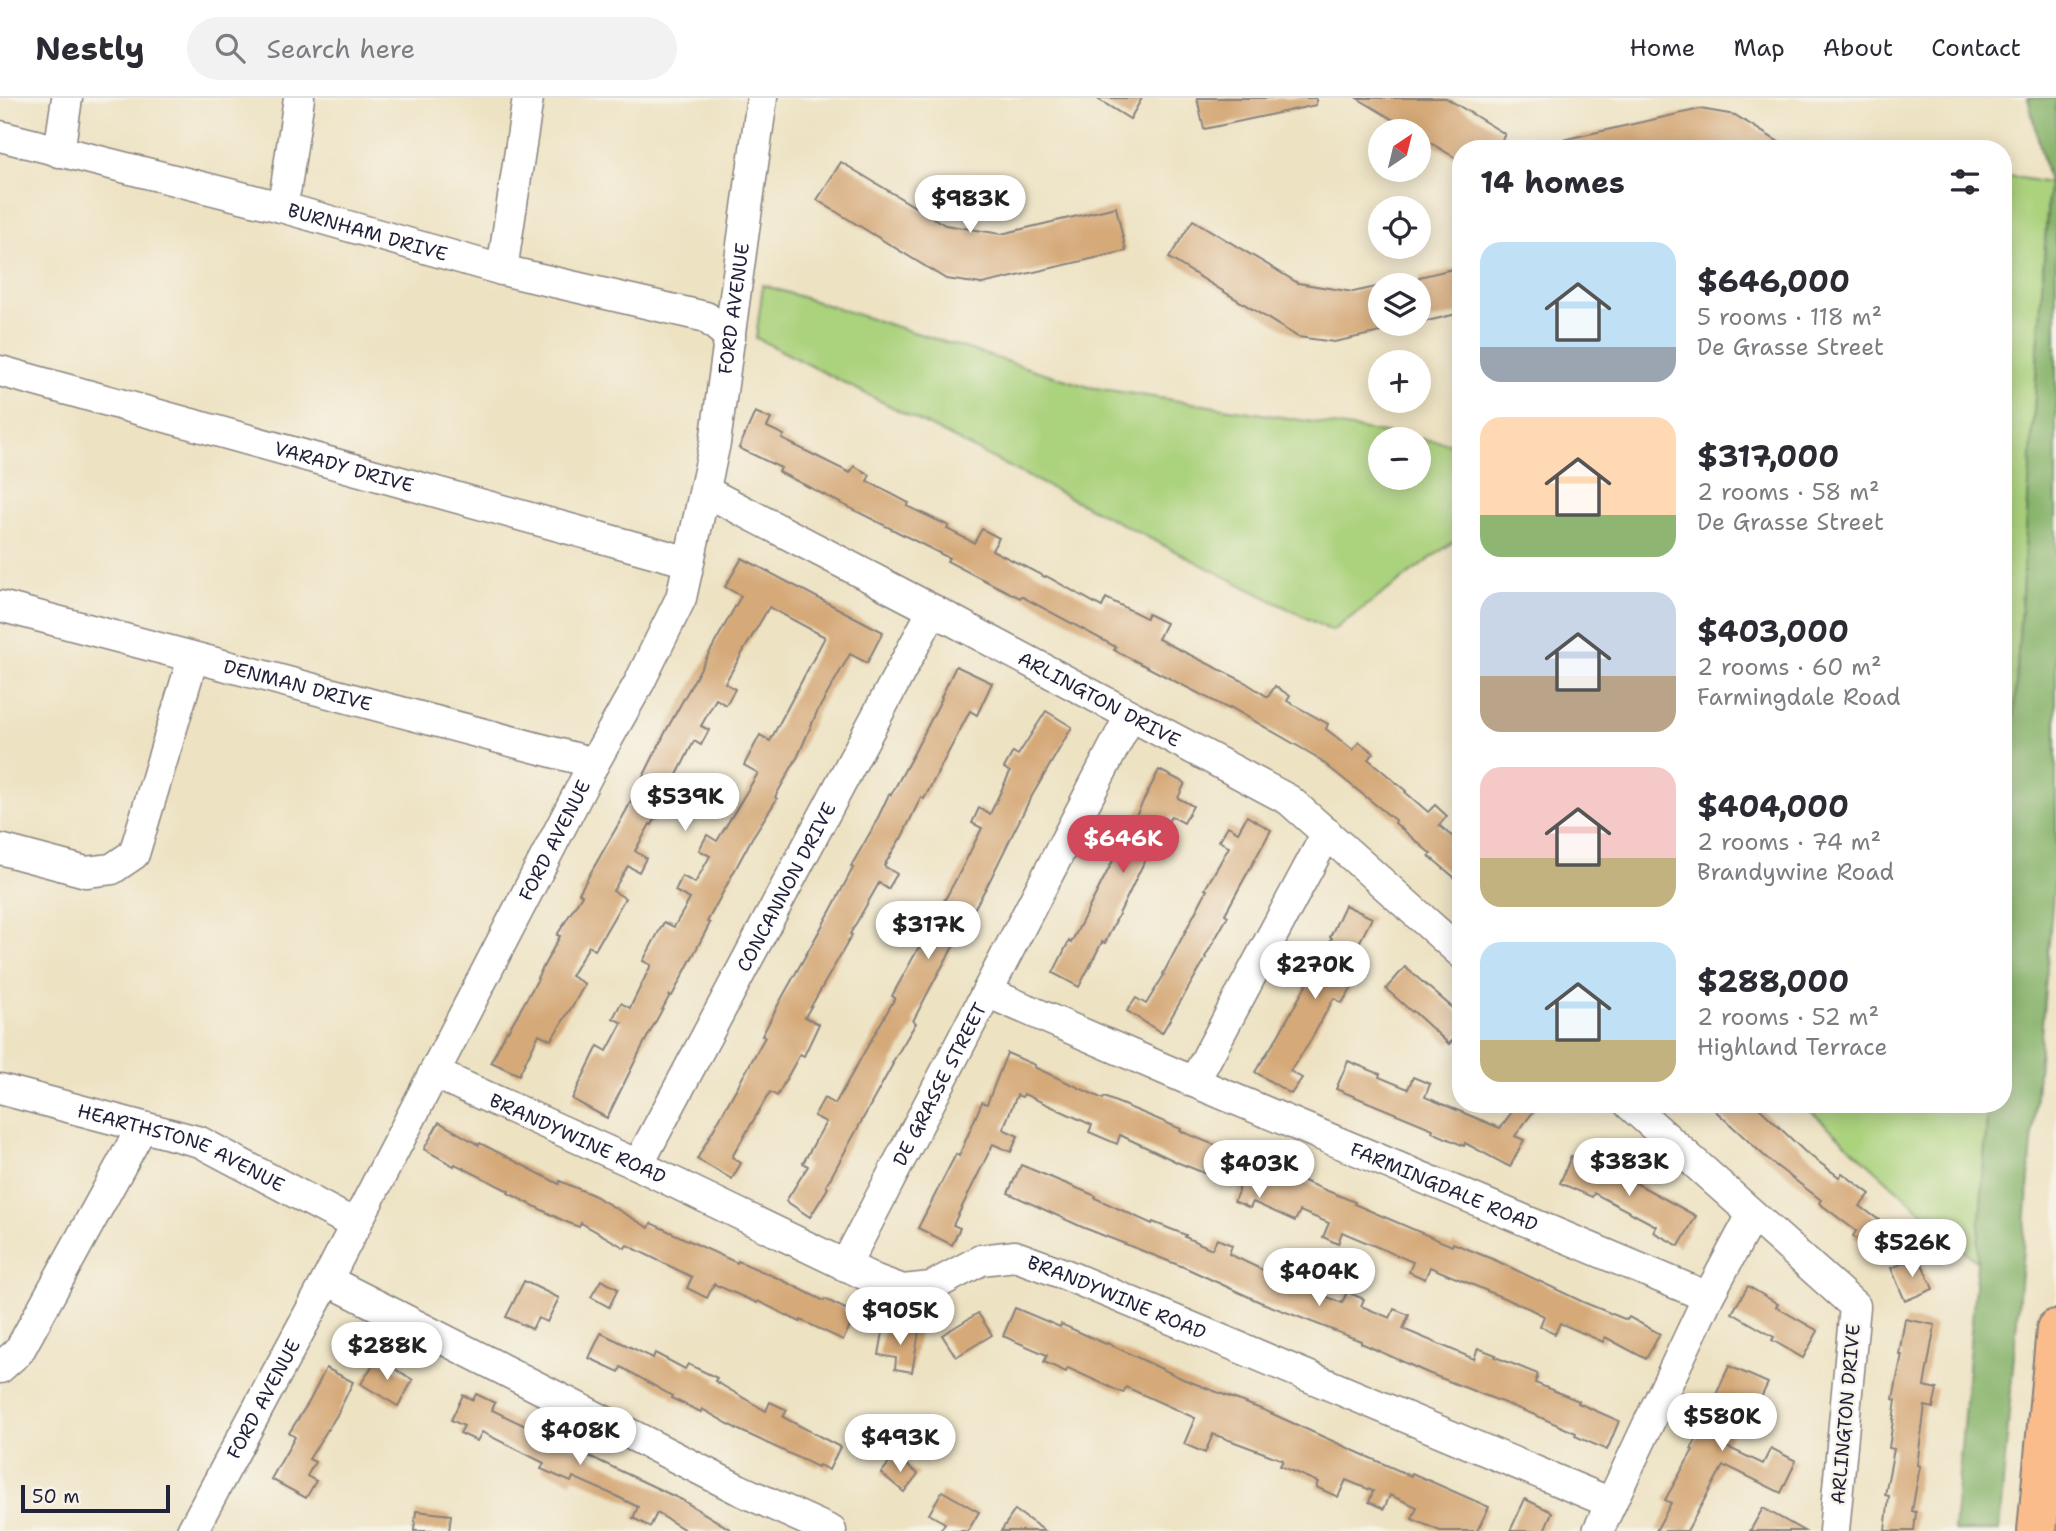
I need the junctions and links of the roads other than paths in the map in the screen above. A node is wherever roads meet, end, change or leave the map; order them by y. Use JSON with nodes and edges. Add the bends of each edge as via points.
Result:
{"nodes":[{"id":1,"x":67,"y":98,"type":"edge"},
{"id":2,"x":299,"y":98,"type":"edge"},
{"id":3,"x":528,"y":98,"type":"edge"},
{"id":4,"x":762,"y":98,"type":"edge"},
{"id":5,"x":0,"y":136,"type":"edge"},
{"id":6,"x":59,"y":152,"type":"junction"},
{"id":7,"x":281,"y":207,"type":"junction"},
{"id":8,"x":502,"y":270,"type":"junction"},
{"id":9,"x":730,"y":337,"type":"junction"},
{"id":10,"x":0,"y":371,"type":"edge"},
{"id":11,"x":705,"y":491,"type":"junction"},
{"id":12,"x":689,"y":562,"type":"junction"},
{"id":13,"x":0,"y":606,"type":"edge"},
{"id":14,"x":933,"y":610,"type":"junction"},
{"id":15,"x":193,"y":658,"type":"junction"},
{"id":16,"x":1130,"y":716,"type":"junction"},
{"id":17,"x":594,"y":763,"type":"junction"},
{"id":18,"x":1327,"y":832,"type":"junction"},
{"id":19,"x":0,"y":849,"type":"edge"},
{"id":20,"x":1452,"y":945,"type":"edge"},
{"id":21,"x":987,"y":992,"type":"junction"},
{"id":22,"x":434,"y":1073,"type":"junction"},
{"id":23,"x":1194,"y":1082,"type":"junction"},
{"id":24,"x":0,"y":1089,"type":"edge"},
{"id":25,"x":1639,"y":1113,"type":"edge"},
{"id":26,"x":142,"y":1127,"type":"junction"},
{"id":27,"x":638,"y":1165,"type":"junction"},
{"id":28,"x":1752,"y":1215,"type":"junction"},
{"id":29,"x":356,"y":1224,"type":"junction"},
{"id":30,"x":845,"y":1266,"type":"junction"},
{"id":31,"x":327,"y":1280,"type":"junction"},
{"id":32,"x":1708,"y":1297,"type":"junction"},
{"id":33,"x":2056,"y":1329,"type":"edge"},
{"id":34,"x":0,"y":1368,"type":"edge"},
{"id":35,"x":1611,"y":1503,"type":"junction"},
{"id":36,"x":192,"y":1531,"type":"edge"},
{"id":37,"x":831,"y":1531,"type":"edge"},
{"id":38,"x":1598,"y":1531,"type":"edge"},
{"id":39,"x":1834,"y":1531,"type":"edge"},
{"id":40,"x":2037,"y":1531,"type":"edge"}],
"edges":[{"from":1,"to":6,"type":"street"},
{"from":2,"to":7,"type":"street"},
{"from":3,"to":8,"type":"street"},
{"from":4,"to":9,"type":"street","name":"FORD AVENUE"},
{"from":5,"to":6,"type":"street","name":"BURNHAM DRIVE"},
{"from":6,"to":7,"type":"street","name":"BURNHAM DRIVE"},
{"from":7,"to":8,"type":"street","name":"BURNHAM DRIVE"},
{"from":8,"to":9,"type":"street","name":"BURNHAM DRIVE","via":[[706,317]]},
{"from":9,"to":11,"type":"street","name":"FORD AVENUE"},
{"from":10,"to":12,"type":"street","name":"VARADY DRIVE"},
{"from":11,"to":12,"type":"street","name":"FORD AVENUE"},
{"from":11,"to":14,"type":"street","name":"ARLINGTON DRIVE"},
{"from":12,"to":17,"type":"street","name":"FORD AVENUE","via":[[681,598]]},
{"from":13,"to":15,"type":"street","name":"DENMAN DRIVE"},
{"from":14,"to":16,"type":"street","name":"ARLINGTON DRIVE"},
{"from":14,"to":27,"type":"street","name":"CONCANNON DRIVE"},
{"from":15,"to":17,"type":"street","name":"DENMAN DRIVE"},
{"from":15,"to":19,"type":"street","via":[[134,854],[112,869],[86,872]]},
{"from":16,"to":18,"type":"street","name":"ARLINGTON DRIVE","via":[[1289,800]]},
{"from":16,"to":21,"type":"street","name":"DE GRASSE STREET"},
{"from":17,"to":22,"type":"street","name":"FORD AVENUE"},
{"from":18,"to":20,"type":"street","name":"ARLINGTON DRIVE"},
{"from":18,"to":23,"type":"street"},
{"from":21,"to":23,"type":"street","name":"FARMINGDALE ROAD"},
{"from":21,"to":30,"type":"street","name":"DE GRASSE STREET"},
{"from":22,"to":27,"type":"street","name":"BRANDYWINE ROAD"},
{"from":22,"to":29,"type":"street","name":"FORD AVENUE"},
{"from":23,"to":32,"type":"street","name":"FARMINGDALE ROAD"},
{"from":24,"to":26,"type":"street","name":"HEARTHSTONE AVENUE"},
{"from":25,"to":28,"type":"street","name":"ARLINGTON DRIVE"},
{"from":26,"to":29,"type":"street","name":"HEARTHSTONE AVENUE","via":[[200,1142]]},
{"from":26,"to":34,"type":"street","via":[[19,1351]]},
{"from":27,"to":30,"type":"street","name":"BRANDYWINE ROAD"},
{"from":28,"to":32,"type":"street"},
{"from":28,"to":39,"type":"street","name":"ARLINGTON DRIVE","via":[[1855,1306]]},
{"from":29,"to":31,"type":"street","name":"FORD AVENUE"},
{"from":30,"to":35,"type":"street","name":"BRANDYWINE ROAD","via":[[903,1290],[931,1287],[981,1260],[1015,1256]]},
{"from":31,"to":36,"type":"street","name":"FORD AVENUE"},
{"from":31,"to":37,"type":"street","via":[[738,1489]]},
{"from":32,"to":35,"type":"street"},
{"from":33,"to":40,"type":"highway"},
{"from":35,"to":38,"type":"street"}]}
